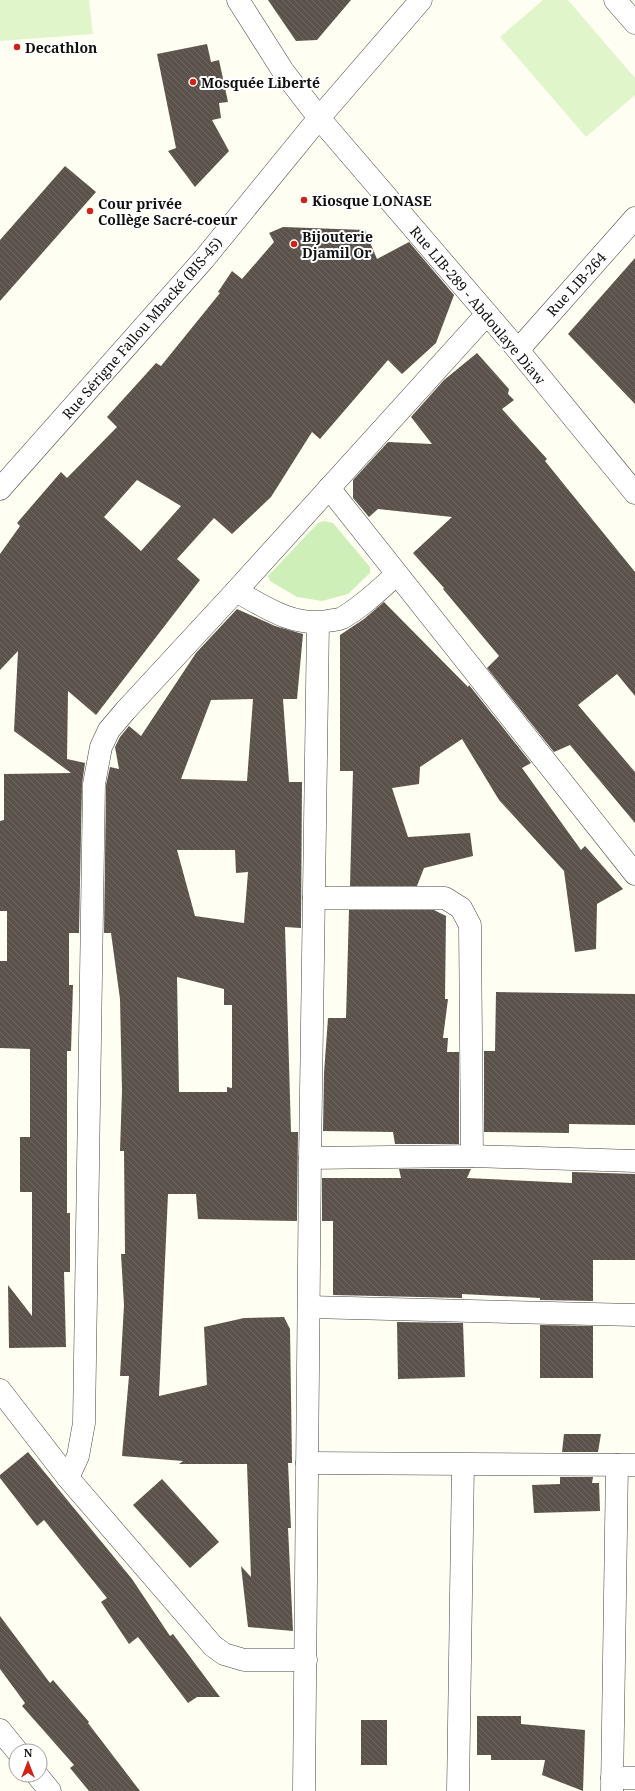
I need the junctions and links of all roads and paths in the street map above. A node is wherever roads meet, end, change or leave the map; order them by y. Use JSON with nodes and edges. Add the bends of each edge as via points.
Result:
{"nodes":[{"id":1,"x":238,"y":0,"type":"edge"},
{"id":2,"x":421,"y":0,"type":"edge"},
{"id":3,"x":615,"y":0,"type":"edge"},
{"id":4,"x":635,"y":23,"type":"edge"},
{"id":5,"x":318,"y":118,"type":"junction"},
{"id":6,"x":635,"y":218,"type":"edge"},
{"id":7,"x":487,"y":314,"type":"junction"},
{"id":8,"x":518,"y":350,"type":"junction"},
{"id":9,"x":329,"y":488,"type":"junction"},
{"id":10,"x":0,"y":489,"type":"edge"},
{"id":11,"x":635,"y":493,"type":"edge"},
{"id":12,"x":397,"y":574,"type":"junction"},
{"id":13,"x":236,"y":592,"type":"junction"},
{"id":14,"x":318,"y":623,"type":"junction"},
{"id":15,"x":635,"y":874,"type":"edge"},
{"id":16,"x":314,"y":898,"type":"junction"},
{"id":17,"x":472,"y":1156,"type":"junction"},
{"id":18,"x":310,"y":1158,"type":"junction"},
{"id":19,"x":635,"y":1161,"type":"edge"},
{"id":20,"x":309,"y":1307,"type":"junction"},
{"id":21,"x":635,"y":1315,"type":"edge"},
{"id":22,"x":0,"y":1390,"type":"edge"},
{"id":23,"x":308,"y":1463,"type":"junction"},
{"id":24,"x":463,"y":1465,"type":"junction"},
{"id":25,"x":626,"y":1465,"type":"edge"},
{"id":26,"x":68,"y":1478,"type":"junction"},
{"id":27,"x":306,"y":1660,"type":"junction"},
{"id":28,"x":0,"y":1730,"type":"edge"},
{"id":29,"x":11,"y":1743,"type":"edge"},
{"id":30,"x":635,"y":1778,"type":"edge"},
{"id":31,"x":44,"y":1783,"type":"edge"},
{"id":32,"x":612,"y":1784,"type":"edge"},
{"id":33,"x":50,"y":1791,"type":"edge"},
{"id":34,"x":304,"y":1791,"type":"edge"},
{"id":35,"x":458,"y":1791,"type":"edge"}],
"edges":[{"from":1,"to":5,"type":"street","name":"Rue LIB-289 - Abdoulaye Diaw","via":[[283,71]]},
{"from":2,"to":5,"type":"street","name":"Rue Sérigne Fallou Mbacké (BIS-45)"},
{"from":3,"to":4,"type":"street"},
{"from":5,"to":7,"type":"street","name":"Rue LIB-289 - Abdoulaye Diaw"},
{"from":5,"to":10,"type":"street","name":"Rue Sérigne Fallou Mbacké (BIS-45)","via":[[204,259]]},
{"from":6,"to":8,"type":"street","name":"Rue LIB-264"},
{"from":7,"to":8,"type":"street","name":"Rue LIB-289 - Abdoulaye Diaw"},
{"from":7,"to":9,"type":"street"},
{"from":8,"to":11,"type":"street","name":"Rue LIB-289 - Abdoulaye Diaw"},
{"from":9,"to":12,"type":"street"},
{"from":9,"to":13,"type":"street"},
{"from":12,"to":14,"type":"street","via":[[340,619]]},
{"from":12,"to":15,"type":"street"},
{"from":13,"to":14,"type":"street","via":[[280,615],[297,621]]},
{"from":13,"to":26,"type":"street","via":[[126,710],[109,730],[101,747],[94,784],[84,1423],[78,1456]]},
{"from":14,"to":16,"type":"street"},
{"from":16,"to":17,"type":"street","via":[[444,898],[461,908],[470,925]]},
{"from":16,"to":18,"type":"street"},
{"from":17,"to":18,"type":"street"},
{"from":17,"to":19,"type":"street"},
{"from":18,"to":20,"type":"street"},
{"from":20,"to":21,"type":"street"},
{"from":20,"to":23,"type":"street"},
{"from":22,"to":26,"type":"street"},
{"from":23,"to":24,"type":"street"},
{"from":23,"to":27,"type":"street"},
{"from":24,"to":25,"type":"street"},
{"from":24,"to":35,"type":"street"},
{"from":25,"to":32,"type":"street"},
{"from":26,"to":27,"type":"street","via":[[213,1646],[224,1654],[244,1660]]},
{"from":27,"to":34,"type":"street"},
{"from":28,"to":29,"type":"street"},
{"from":30,"to":32,"type":"street"},
{"from":31,"to":33,"type":"street"}]}
